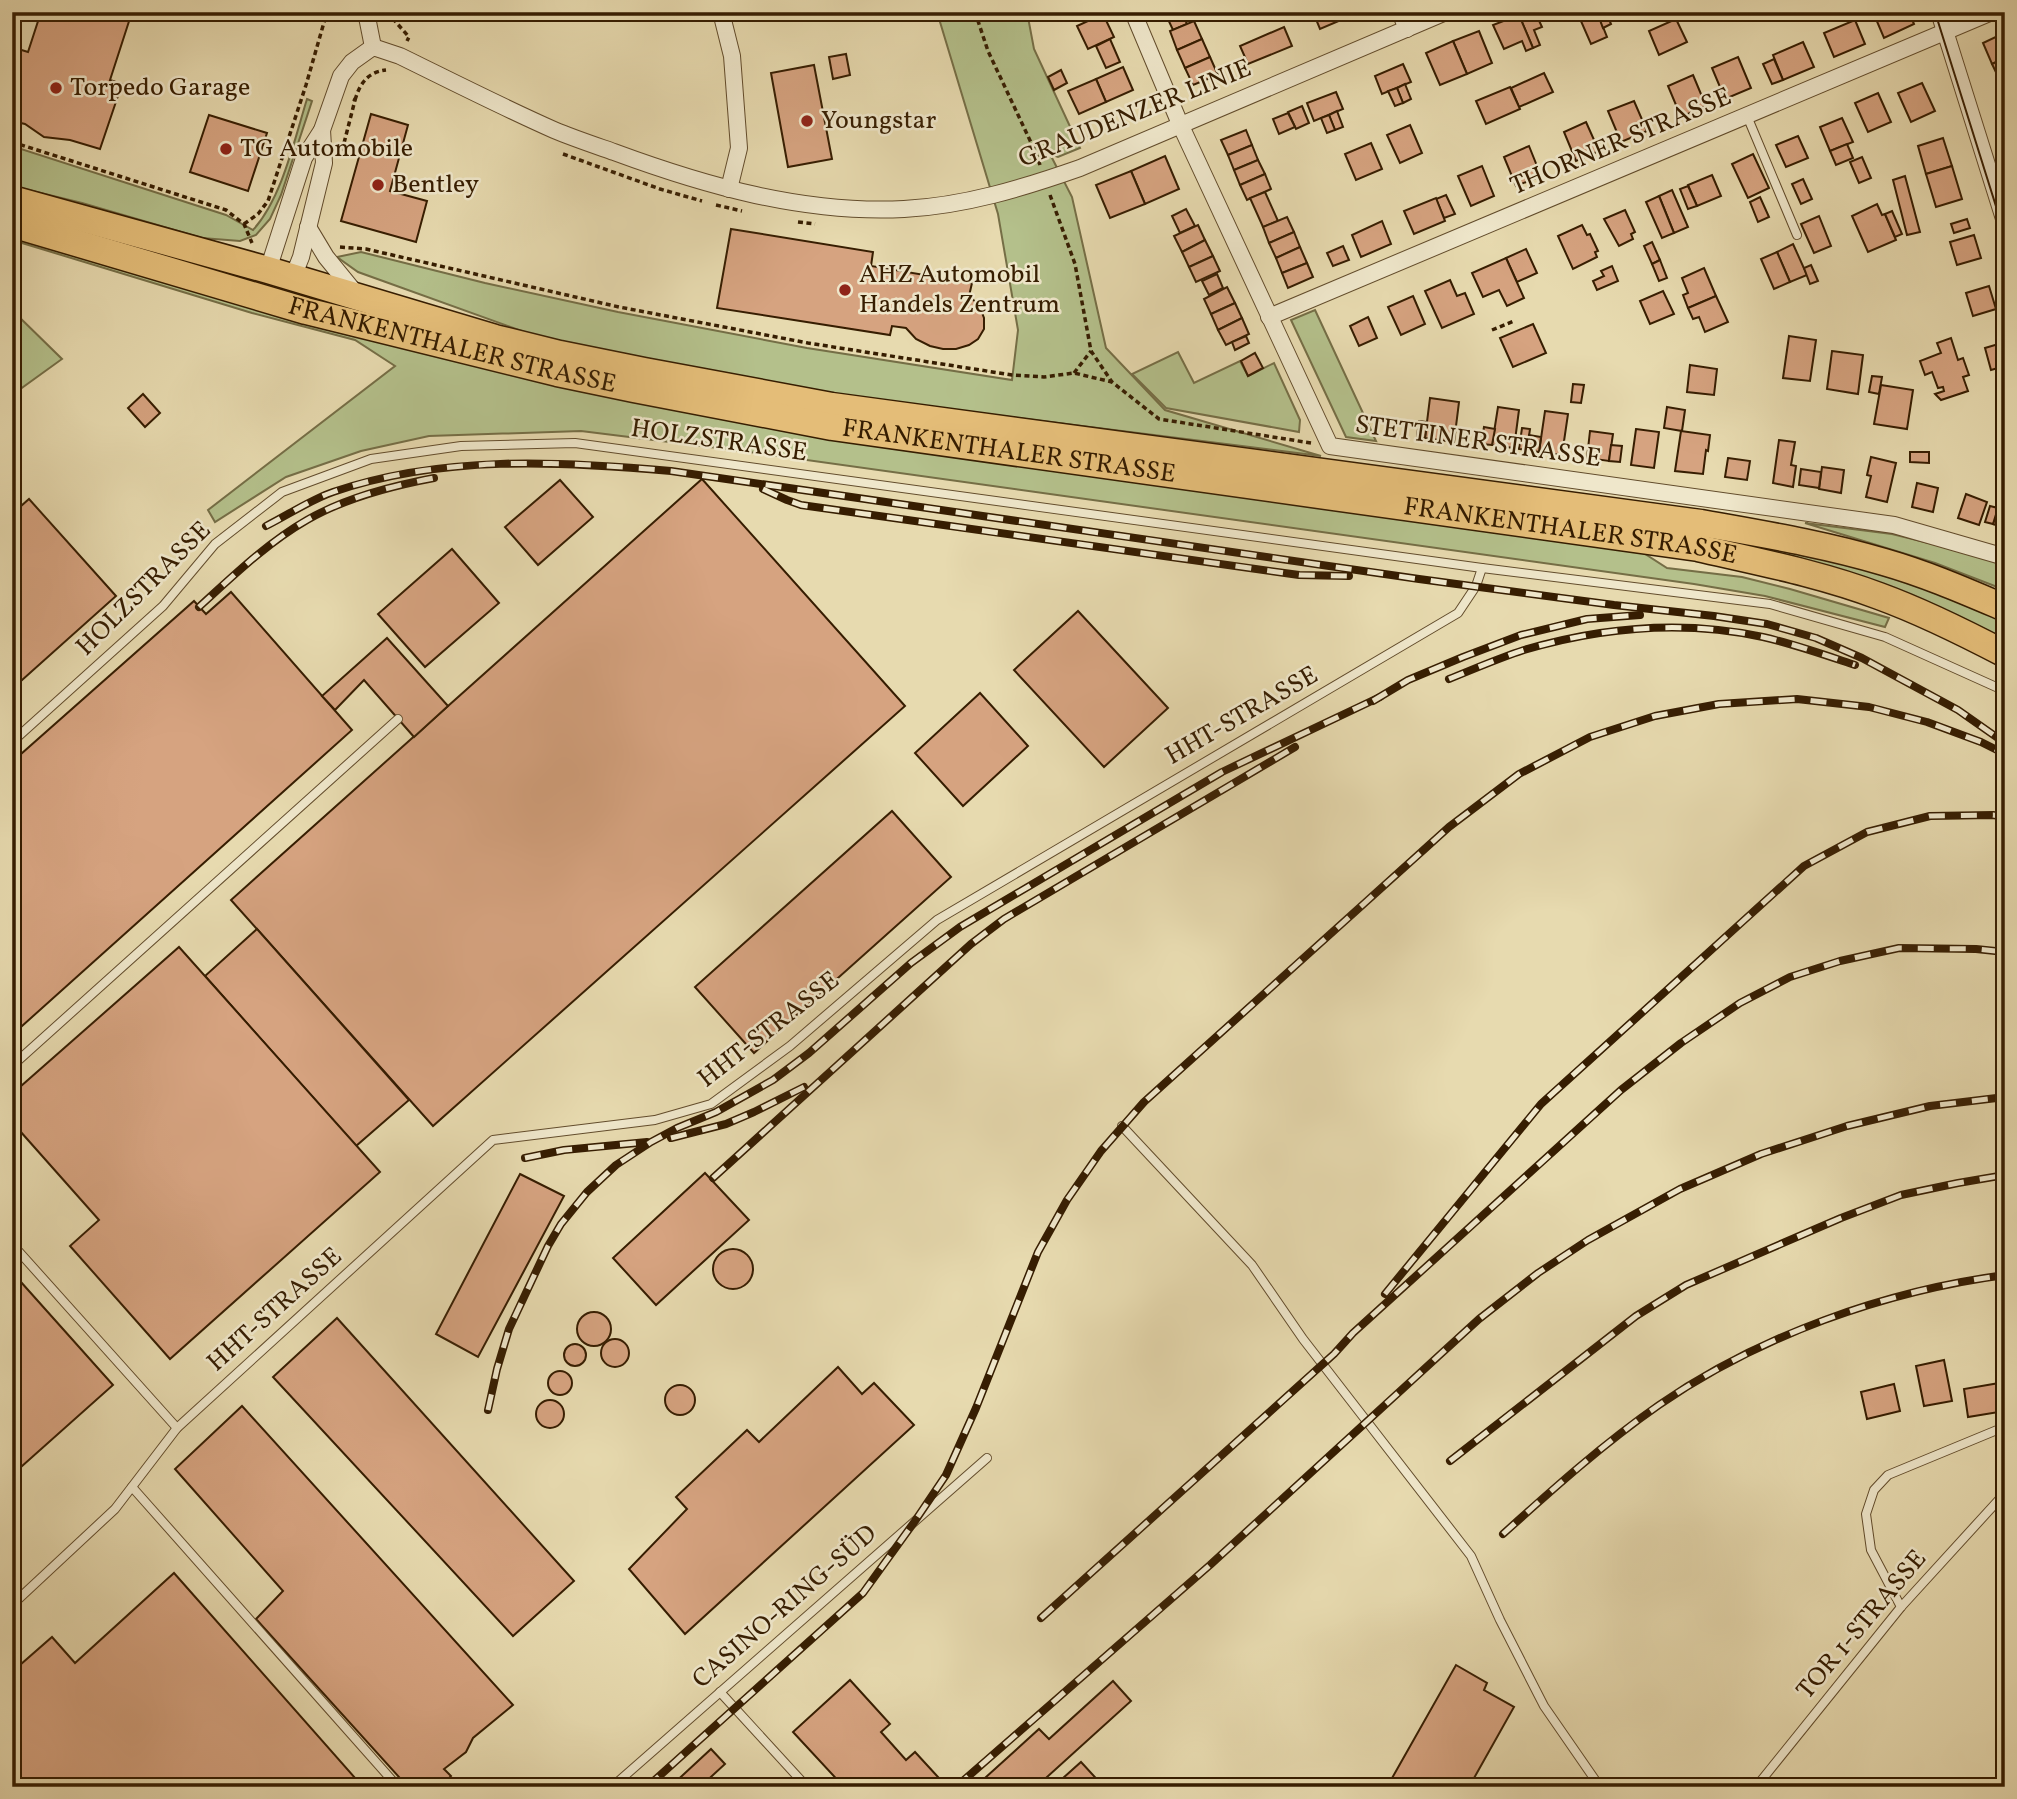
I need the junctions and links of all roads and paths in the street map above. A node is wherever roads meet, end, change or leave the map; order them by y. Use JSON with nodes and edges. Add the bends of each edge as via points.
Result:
{"nodes":[{"id":1,"x":327,"y":12,"type":"edge"},
{"id":2,"x":366,"y":12,"type":"edge"},
{"id":3,"x":387,"y":12,"type":"edge"},
{"id":4,"x":721,"y":12,"type":"edge"},
{"id":5,"x":1133,"y":12,"type":"edge"},
{"id":6,"x":1399,"y":12,"type":"edge"},
{"id":7,"x":1446,"y":12,"type":"edge"},
{"id":8,"x":1940,"y":12,"type":"edge"},
{"id":9,"x":1992,"y":12,"type":"edge"},
{"id":10,"x":1407,"y":29,"type":"junction"},
{"id":11,"x":1945,"y":32,"type":"junction"},
{"id":12,"x":373,"y":47,"type":"junction"},
{"id":13,"x":400,"y":56,"type":"junction"},
{"id":14,"x":1747,"y":116,"type":"junction"},
{"id":15,"x":1180,"y":124,"type":"junction"},
{"id":16,"x":322,"y":130,"type":"junction"},
{"id":17,"x":12,"y":142,"type":"edge"},
{"id":18,"x":729,"y":189,"type":"junction"},
{"id":19,"x":12,"y":199,"type":"edge"},
{"id":20,"x":2005,"y":222,"type":"edge"},
{"id":21,"x":12,"y":224,"type":"edge"},
{"id":22,"x":244,"y":224,"type":"junction"},
{"id":23,"x":308,"y":227,"type":"junction"},
{"id":24,"x":1797,"y":234,"type":"dead end"},
{"id":25,"x":326,"y":257,"type":"junction"},
{"id":26,"x":271,"y":259,"type":"junction"},
{"id":27,"x":293,"y":277,"type":"junction"},
{"id":28,"x":357,"y":295,"type":"junction"},
{"id":29,"x":271,"y":301,"type":"junction"},
{"id":30,"x":1269,"y":317,"type":"junction"},
{"id":31,"x":1514,"y":321,"type":"dead end"},
{"id":32,"x":1492,"y":330,"type":"dead end"},
{"id":33,"x":1074,"y":373,"type":"junction"},
{"id":34,"x":1112,"y":382,"type":"junction"},
{"id":35,"x":1330,"y":446,"type":"junction"},
{"id":36,"x":2005,"y":557,"type":"edge"},
{"id":37,"x":1482,"y":568,"type":"junction"},
{"id":38,"x":2005,"y":608,"type":"edge"},
{"id":39,"x":2005,"y":654,"type":"edge"},
{"id":40,"x":2005,"y":691,"type":"edge"},
{"id":41,"x":398,"y":719,"type":"dead end"},
{"id":42,"x":12,"y":742,"type":"edge"},
{"id":43,"x":12,"y":1066,"type":"edge"},
{"id":44,"x":1122,"y":1126,"type":"dead end"},
{"id":45,"x":12,"y":1244,"type":"edge"},
{"id":46,"x":177,"y":1428,"type":"junction"},
{"id":47,"x":2005,"y":1429,"type":"edge"},
{"id":48,"x":987,"y":1458,"type":"dead end"},
{"id":49,"x":132,"y":1487,"type":"junction"},
{"id":50,"x":2005,"y":1493,"type":"edge"},
{"id":51,"x":12,"y":1605,"type":"edge"},
{"id":52,"x":1901,"y":1607,"type":"junction"},
{"id":53,"x":720,"y":1692,"type":"junction"},
{"id":54,"x":398,"y":1787,"type":"edge"},
{"id":55,"x":612,"y":1787,"type":"edge"},
{"id":56,"x":807,"y":1787,"type":"edge"},
{"id":57,"x":1600,"y":1787,"type":"edge"},
{"id":58,"x":1756,"y":1787,"type":"edge"}],
"edges":[{"from":1,"to":22,"type":"path","via":[[268,201]]},
{"from":2,"to":12,"type":"street"},
{"from":3,"to":13,"type":"path","via":[[409,37]]},
{"from":4,"to":18,"type":"street","via":[[732,56],[739,148]]},
{"from":5,"to":15,"type":"street","name":"STETTINER STRASSE"},
{"from":6,"to":10,"type":"street"},
{"from":7,"to":10,"type":"street","name":"GRAUDENZER LINIE"},
{"from":8,"to":11,"type":"street"},
{"from":9,"to":11,"type":"street","name":"THORNER STRASSE"},
{"from":10,"to":15,"type":"street","name":"GRAUDENZER LINIE"},
{"from":11,"to":14,"type":"street","name":"THORNER STRASSE"},
{"from":11,"to":20,"type":"street"},
{"from":12,"to":13,"type":"street","name":"GRAUDENZER LINIE"},
{"from":12,"to":16,"type":"street","via":[[341,76]]},
{"from":13,"to":18,"type":"street","name":"GRAUDENZER LINIE","via":[[555,131]]},
{"from":14,"to":24,"type":"lane"},
{"from":14,"to":30,"type":"street","name":"THORNER STRASSE"},
{"from":15,"to":18,"type":"street","name":"GRAUDENZER LINIE","via":[[1068,172],[972,200],[905,209],[858,208],[795,204]]},
{"from":15,"to":30,"type":"street","name":"STETTINER STRASSE"},
{"from":16,"to":23,"type":"street","via":[[324,163]]},
{"from":16,"to":26,"type":"street","via":[[304,158]]},
{"from":17,"to":22,"type":"path","via":[[226,210]]},
{"from":19,"to":26,"type":"main road","name":"FRANKENTHALER STRASSE"},
{"from":21,"to":29,"type":"main road","name":"FRANKENTHALER STRASSE"},
{"from":22,"to":26,"type":"path","via":[[251,242]]},
{"from":23,"to":25,"type":"street"},
{"from":23,"to":27,"type":"street"},
{"from":25,"to":28,"type":"street"},
{"from":25,"to":33,"type":"path","via":[[341,247],[366,248],[619,307],[808,343],[1013,375]]},
{"from":26,"to":27,"type":"main road","name":"FRANKENTHALER STRASSE"},
{"from":26,"to":29,"type":"main road"},
{"from":27,"to":28,"type":"main road","name":"FRANKENTHALER STRASSE"},
{"from":27,"to":29,"type":"main road"},
{"from":28,"to":38,"type":"main road","name":"FRANKENTHALER STRASSE","via":[[560,355],[832,406],[1687,521],[1799,541],[1884,562]]},
{"from":29,"to":39,"type":"main road","name":"FRANKENTHALER STRASSE","via":[[557,373],[832,426],[1698,548],[1877,595],[1942,621]]},
{"from":30,"to":35,"type":"street","name":"STETTINER STRASSE"},
{"from":31,"to":32,"type":"path"},
{"from":33,"to":34,"type":"path"},
{"from":33,"to":34,"type":"path","via":[[1091,352]]},
{"from":34,"to":35,"type":"path","via":[[1159,419]]},
{"from":35,"to":36,"type":"street","name":"STETTINER STRASSE","via":[[1894,525]]},
{"from":37,"to":40,"type":"lane","name":"HOLZSTRASSE","via":[[1770,604],[1885,637]]},
{"from":37,"to":42,"type":"lane","name":"HOLZSTRASSE","via":[[575,443],[461,446],[370,459],[282,492],[215,544],[163,606]]},
{"from":37,"to":46,"type":"lane","name":"HHT-STRASSE","via":[[1458,613],[937,920],[790,1045],[711,1104],[654,1120],[493,1140]]},
{"from":41,"to":43,"type":"lane"},
{"from":44,"to":57,"type":"lane","via":[[1252,1265],[1303,1339],[1471,1556],[1544,1706]]},
{"from":45,"to":46,"type":"lane"},
{"from":46,"to":49,"type":"lane","name":"HHT-STRASSE"},
{"from":47,"to":52,"type":"lane","via":[[1888,1475],[1874,1490],[1866,1514],[1871,1550]]},
{"from":48,"to":53,"type":"lane","name":"CASINO-RING-SÜD"},
{"from":49,"to":51,"type":"lane","name":"HHT-STRASSE","via":[[115,1509]]},
{"from":49,"to":54,"type":"lane"},
{"from":50,"to":52,"type":"lane","name":"TOR 1-STRASSE"},
{"from":52,"to":58,"type":"lane","name":"TOR 1-STRASSE"},
{"from":53,"to":55,"type":"lane","name":"CASINO-RING-SÜD"},
{"from":53,"to":56,"type":"lane"}]}
